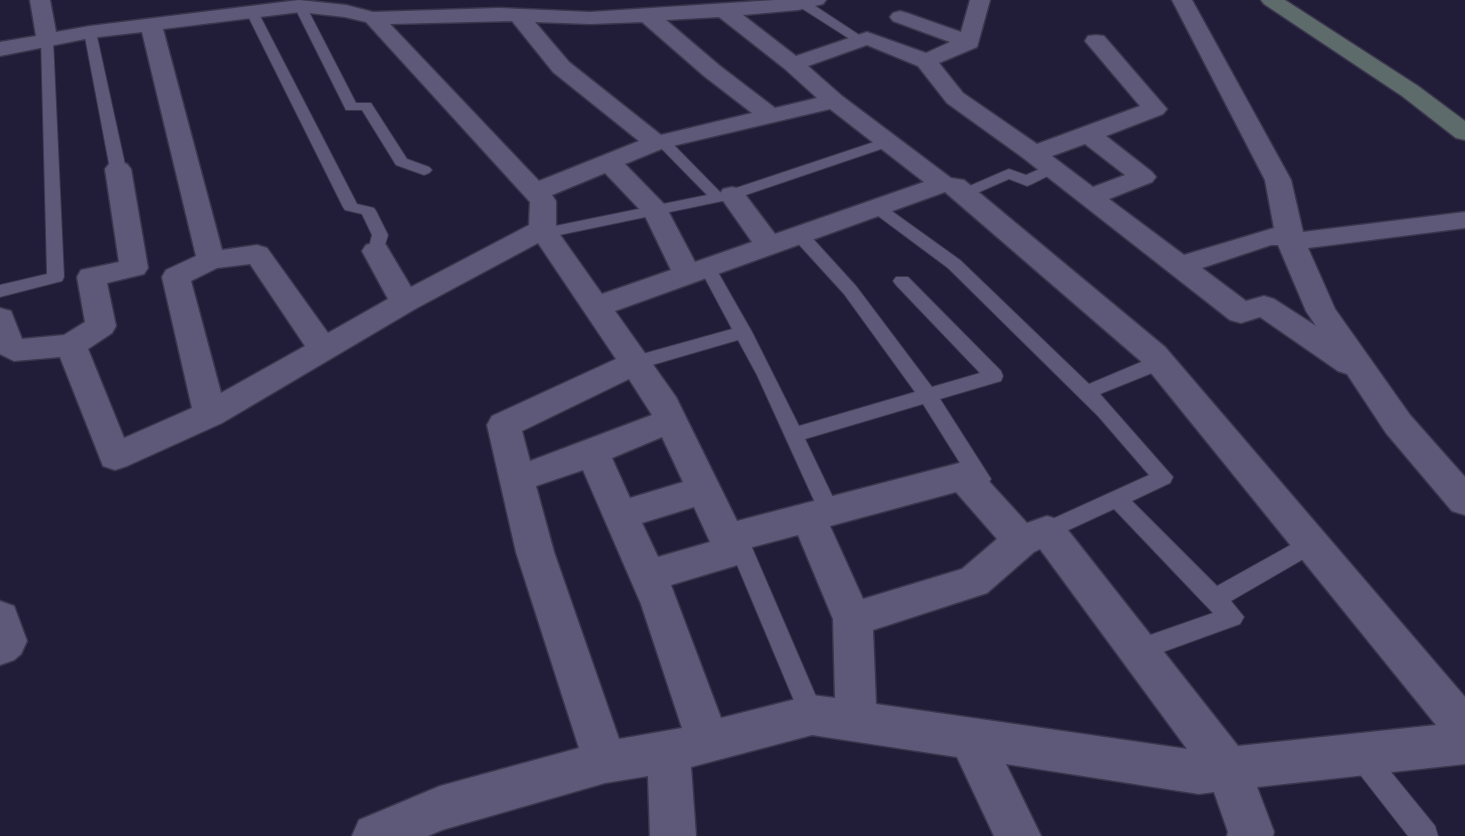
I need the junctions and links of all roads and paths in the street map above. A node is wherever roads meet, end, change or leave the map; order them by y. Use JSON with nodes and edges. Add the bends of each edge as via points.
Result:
{"nodes":[{"id":1,"x":40,"y":0,"type":"edge"},
{"id":2,"x":980,"y":0,"type":"edge"},
{"id":3,"x":1182,"y":0,"type":"edge"},
{"id":4,"x":1271,"y":0,"type":"edge"},
{"id":5,"x":809,"y":2,"type":"edge"},
{"id":6,"x":300,"y":6,"type":"junction"},
{"id":7,"x":905,"y":8,"type":"edge"},
{"id":8,"x":353,"y":10,"type":"edge"},
{"id":9,"x":503,"y":10,"type":"edge"},
{"id":10,"x":724,"y":11,"type":"junction"},
{"id":11,"x":252,"y":12,"type":"junction"},
{"id":12,"x":648,"y":16,"type":"junction"},
{"id":13,"x":151,"y":25,"type":"junction"},
{"id":14,"x":90,"y":32,"type":"junction"},
{"id":15,"x":47,"y":39,"type":"junction"},
{"id":16,"x":864,"y":39,"type":"junction"},
{"id":17,"x":1096,"y":41,"type":"dead end"},
{"id":18,"x":969,"y":42,"type":"junction"},
{"id":19,"x":0,"y":49,"type":"edge"},
{"id":20,"x":926,"y":61,"type":"junction"},
{"id":21,"x":793,"y":64,"type":"junction"},
{"id":22,"x":834,"y":101,"type":"junction"},
{"id":23,"x":769,"y":115,"type":"junction"},
{"id":24,"x":1465,"y":133,"type":"edge"},
{"id":25,"x":1088,"y":134,"type":"junction"},
{"id":26,"x":888,"y":142,"type":"junction"},
{"id":27,"x":660,"y":143,"type":"junction"},
{"id":28,"x":1042,"y":160,"type":"junction"},
{"id":29,"x":609,"y":162,"type":"junction"},
{"id":30,"x":118,"y":169,"type":"joint"},
{"id":31,"x":424,"y":170,"type":"dead end"},
{"id":32,"x":953,"y":189,"type":"junction"},
{"id":33,"x":536,"y":192,"type":"junction"},
{"id":34,"x":725,"y":196,"type":"junction"},
{"id":35,"x":1090,"y":197,"type":"junction"},
{"id":36,"x":876,"y":207,"type":"junction"},
{"id":37,"x":656,"y":211,"type":"junction"},
{"id":38,"x":1465,"y":220,"type":"edge"},
{"id":39,"x":543,"y":231,"type":"junction"},
{"id":40,"x":799,"y":234,"type":"junction"},
{"id":41,"x":1290,"y":239,"type":"junction"},
{"id":42,"x":769,"y":244,"type":"junction"},
{"id":43,"x":376,"y":251,"type":"joint"},
{"id":44,"x":212,"y":260,"type":"junction"},
{"id":45,"x":1179,"y":266,"type":"junction"},
{"id":46,"x":697,"y":271,"type":"junction"},
{"id":47,"x":902,"y":281,"type":"dead end"},
{"id":48,"x":0,"y":291,"type":"edge"},
{"id":49,"x":405,"y":302,"type":"junction"},
{"id":50,"x":596,"y":307,"type":"junction"},
{"id":51,"x":743,"y":332,"type":"junction"},
{"id":52,"x":3,"y":339,"type":"edge"},
{"id":53,"x":71,"y":345,"type":"junction"},
{"id":54,"x":324,"y":350,"type":"junction"},
{"id":55,"x":1160,"y":362,"type":"junction"},
{"id":56,"x":635,"y":363,"type":"junction"},
{"id":57,"x":1363,"y":373,"type":"junction"},
{"id":58,"x":1087,"y":392,"type":"junction"},
{"id":59,"x":927,"y":394,"type":"junction"},
{"id":60,"x":210,"y":414,"type":"junction"},
{"id":61,"x":672,"y":420,"type":"junction"},
{"id":62,"x":793,"y":435,"type":"junction"},
{"id":63,"x":592,"y":453,"type":"junction"},
{"id":64,"x":516,"y":479,"type":"junction"},
{"id":65,"x":974,"y":489,"type":"junction"},
{"id":66,"x":704,"y":490,"type":"junction"},
{"id":67,"x":1117,"y":499,"type":"junction"},
{"id":68,"x":1465,"y":501,"type":"edge"},
{"id":69,"x":620,"y":515,"type":"junction"},
{"id":70,"x":818,"y":515,"type":"junction"},
{"id":71,"x":736,"y":536,"type":"junction"},
{"id":72,"x":1034,"y":536,"type":"junction"},
{"id":73,"x":1311,"y":544,"type":"junction"},
{"id":74,"x":647,"y":576,"type":"junction"},
{"id":75,"x":1214,"y":598,"type":"junction"},
{"id":76,"x":0,"y":618,"type":"edge"},
{"id":77,"x":853,"y":619,"type":"junction"},
{"id":78,"x":0,"y":647,"type":"edge"},
{"id":79,"x":1138,"y":650,"type":"junction"},
{"id":80,"x":812,"y":715,"type":"junction"},
{"id":81,"x":856,"y":722,"type":"junction"},
{"id":82,"x":1465,"y":729,"type":"edge"},
{"id":83,"x":970,"y":738,"type":"junction"},
{"id":84,"x":1465,"y":743,"type":"edge"},
{"id":85,"x":688,"y":747,"type":"junction"},
{"id":86,"x":1360,"y":754,"type":"junction"},
{"id":87,"x":605,"y":762,"type":"junction"},
{"id":88,"x":1228,"y":768,"type":"junction"},
{"id":89,"x":1253,"y":835,"type":"edge"},
{"id":90,"x":375,"y":836,"type":"edge"},
{"id":91,"x":673,"y":836,"type":"edge"},
{"id":92,"x":1018,"y":836,"type":"edge"},
{"id":93,"x":1425,"y":836,"type":"edge"}],
"edges":[{"from":1,"to":15,"type":"street"},
{"from":2,"to":18,"type":"street"},
{"from":3,"to":41,"type":"street","via":[[1278,180]]},
{"from":4,"to":24,"type":"street"},
{"from":5,"to":10,"type":"street"},
{"from":5,"to":16,"type":"lane"},
{"from":6,"to":8,"type":"street"},
{"from":6,"to":11,"type":"street"},
{"from":6,"to":31,"type":"lane","via":[[351,107],[366,106],[401,162]]},
{"from":7,"to":16,"type":"street"},
{"from":7,"to":18,"type":"street"},
{"from":8,"to":9,"type":"street"},
{"from":8,"to":33,"type":"street"},
{"from":9,"to":12,"type":"street","via":[[590,18]]},
{"from":9,"to":27,"type":"street","via":[[561,67]]},
{"from":10,"to":12,"type":"street"},
{"from":10,"to":21,"type":"street"},
{"from":11,"to":13,"type":"street"},
{"from":11,"to":43,"type":"lane","via":[[351,207],[368,211],[380,235]]},
{"from":12,"to":23,"type":"street"},
{"from":13,"to":14,"type":"street"},
{"from":13,"to":44,"type":"street"},
{"from":14,"to":15,"type":"street"},
{"from":14,"to":30,"type":"lane"},
{"from":15,"to":19,"type":"street"},
{"from":15,"to":48,"type":"lane","via":[[56,277]]},
{"from":16,"to":20,"type":"street"},
{"from":16,"to":21,"type":"street"},
{"from":17,"to":25,"type":"street","via":[[1155,108]]},
{"from":18,"to":20,"type":"street"},
{"from":20,"to":28,"type":"street","via":[[955,98]]},
{"from":21,"to":22,"type":"street"},
{"from":22,"to":23,"type":"street"},
{"from":22,"to":26,"type":"street"},
{"from":23,"to":27,"type":"street"},
{"from":25,"to":28,"type":"street","via":[[1034,154]]},
{"from":25,"to":35,"type":"street","via":[[1143,177]]},
{"from":26,"to":32,"type":"street"},
{"from":26,"to":34,"type":"lane"},
{"from":27,"to":29,"type":"street"},
{"from":27,"to":34,"type":"lane"},
{"from":28,"to":32,"type":"lane","via":[[1027,181],[1009,174]]},
{"from":28,"to":35,"type":"street"},
{"from":29,"to":33,"type":"street"},
{"from":29,"to":37,"type":"street"},
{"from":30,"to":53,"type":"street","via":[[134,268],[91,277],[101,326]]},
{"from":32,"to":36,"type":"street"},
{"from":32,"to":55,"type":"street"},
{"from":33,"to":39,"type":"street","via":[[543,201]]},
{"from":34,"to":37,"type":"lane"},
{"from":34,"to":42,"type":"street"},
{"from":35,"to":45,"type":"street"},
{"from":36,"to":40,"type":"street"},
{"from":36,"to":58,"type":"lane","via":[[954,264]]},
{"from":37,"to":39,"type":"lane"},
{"from":37,"to":46,"type":"street"},
{"from":38,"to":41,"type":"street"},
{"from":39,"to":49,"type":"street"},
{"from":39,"to":50,"type":"street"},
{"from":40,"to":42,"type":"street"},
{"from":40,"to":59,"type":"lane","via":[[850,290]]},
{"from":41,"to":45,"type":"street","via":[[1268,237]]},
{"from":41,"to":57,"type":"street","via":[[1321,311]]},
{"from":42,"to":46,"type":"street"},
{"from":43,"to":49,"type":"street"},
{"from":44,"to":54,"type":"street","via":[[256,254]]},
{"from":44,"to":60,"type":"street","via":[[176,277]]},
{"from":45,"to":57,"type":"street","via":[[1240,313],[1264,306]]},
{"from":46,"to":50,"type":"street"},
{"from":46,"to":51,"type":"lane"},
{"from":47,"to":59,"type":"lane","via":[[994,376]]},
{"from":49,"to":54,"type":"street"},
{"from":50,"to":56,"type":"street"},
{"from":51,"to":56,"type":"lane"},
{"from":51,"to":62,"type":"lane"},
{"from":52,"to":53,"type":"street","via":[[14,350]]},
{"from":53,"to":60,"type":"street","via":[[115,457]]},
{"from":54,"to":60,"type":"street"},
{"from":55,"to":58,"type":"lane"},
{"from":55,"to":73,"type":"street"},
{"from":56,"to":61,"type":"street"},
{"from":56,"to":64,"type":"street","via":[[504,425]]},
{"from":57,"to":68,"type":"street","via":[[1398,424]]},
{"from":58,"to":67,"type":"lane","via":[[1163,477]]},
{"from":59,"to":62,"type":"lane"},
{"from":59,"to":65,"type":"lane","via":[[981,479]]},
{"from":61,"to":63,"type":"street"},
{"from":61,"to":66,"type":"street"},
{"from":62,"to":70,"type":"lane"},
{"from":63,"to":64,"type":"street"},
{"from":63,"to":69,"type":"street"},
{"from":64,"to":87,"type":"street","via":[[535,552]]},
{"from":65,"to":70,"type":"street","via":[[963,477]]},
{"from":65,"to":72,"type":"street"},
{"from":66,"to":69,"type":"street"},
{"from":66,"to":71,"type":"street","via":[[727,539]]},
{"from":67,"to":72,"type":"lane"},
{"from":67,"to":75,"type":"lane"},
{"from":69,"to":74,"type":"street"},
{"from":70,"to":71,"type":"street"},
{"from":70,"to":77,"type":"street"},
{"from":71,"to":74,"type":"street","via":[[728,553]]},
{"from":71,"to":80,"type":"lane"},
{"from":72,"to":77,"type":"street","via":[[974,582]]},
{"from":72,"to":79,"type":"street"},
{"from":73,"to":75,"type":"lane"},
{"from":73,"to":82,"type":"street"},
{"from":74,"to":85,"type":"street"},
{"from":75,"to":79,"type":"lane","via":[[1232,617]]},
{"from":76,"to":78,"type":"street","via":[[8,641]]},
{"from":77,"to":81,"type":"street"},
{"from":79,"to":88,"type":"street"},
{"from":80,"to":81,"type":"street"},
{"from":80,"to":85,"type":"street"},
{"from":81,"to":83,"type":"street"},
{"from":83,"to":88,"type":"street","via":[[1199,772]]},
{"from":83,"to":92,"type":"street"},
{"from":84,"to":86,"type":"street"},
{"from":85,"to":87,"type":"street"},
{"from":85,"to":91,"type":"street"},
{"from":86,"to":88,"type":"street"},
{"from":86,"to":93,"type":"lane"},
{"from":87,"to":90,"type":"street","via":[[440,808]]},
{"from":88,"to":89,"type":"street"}]}
